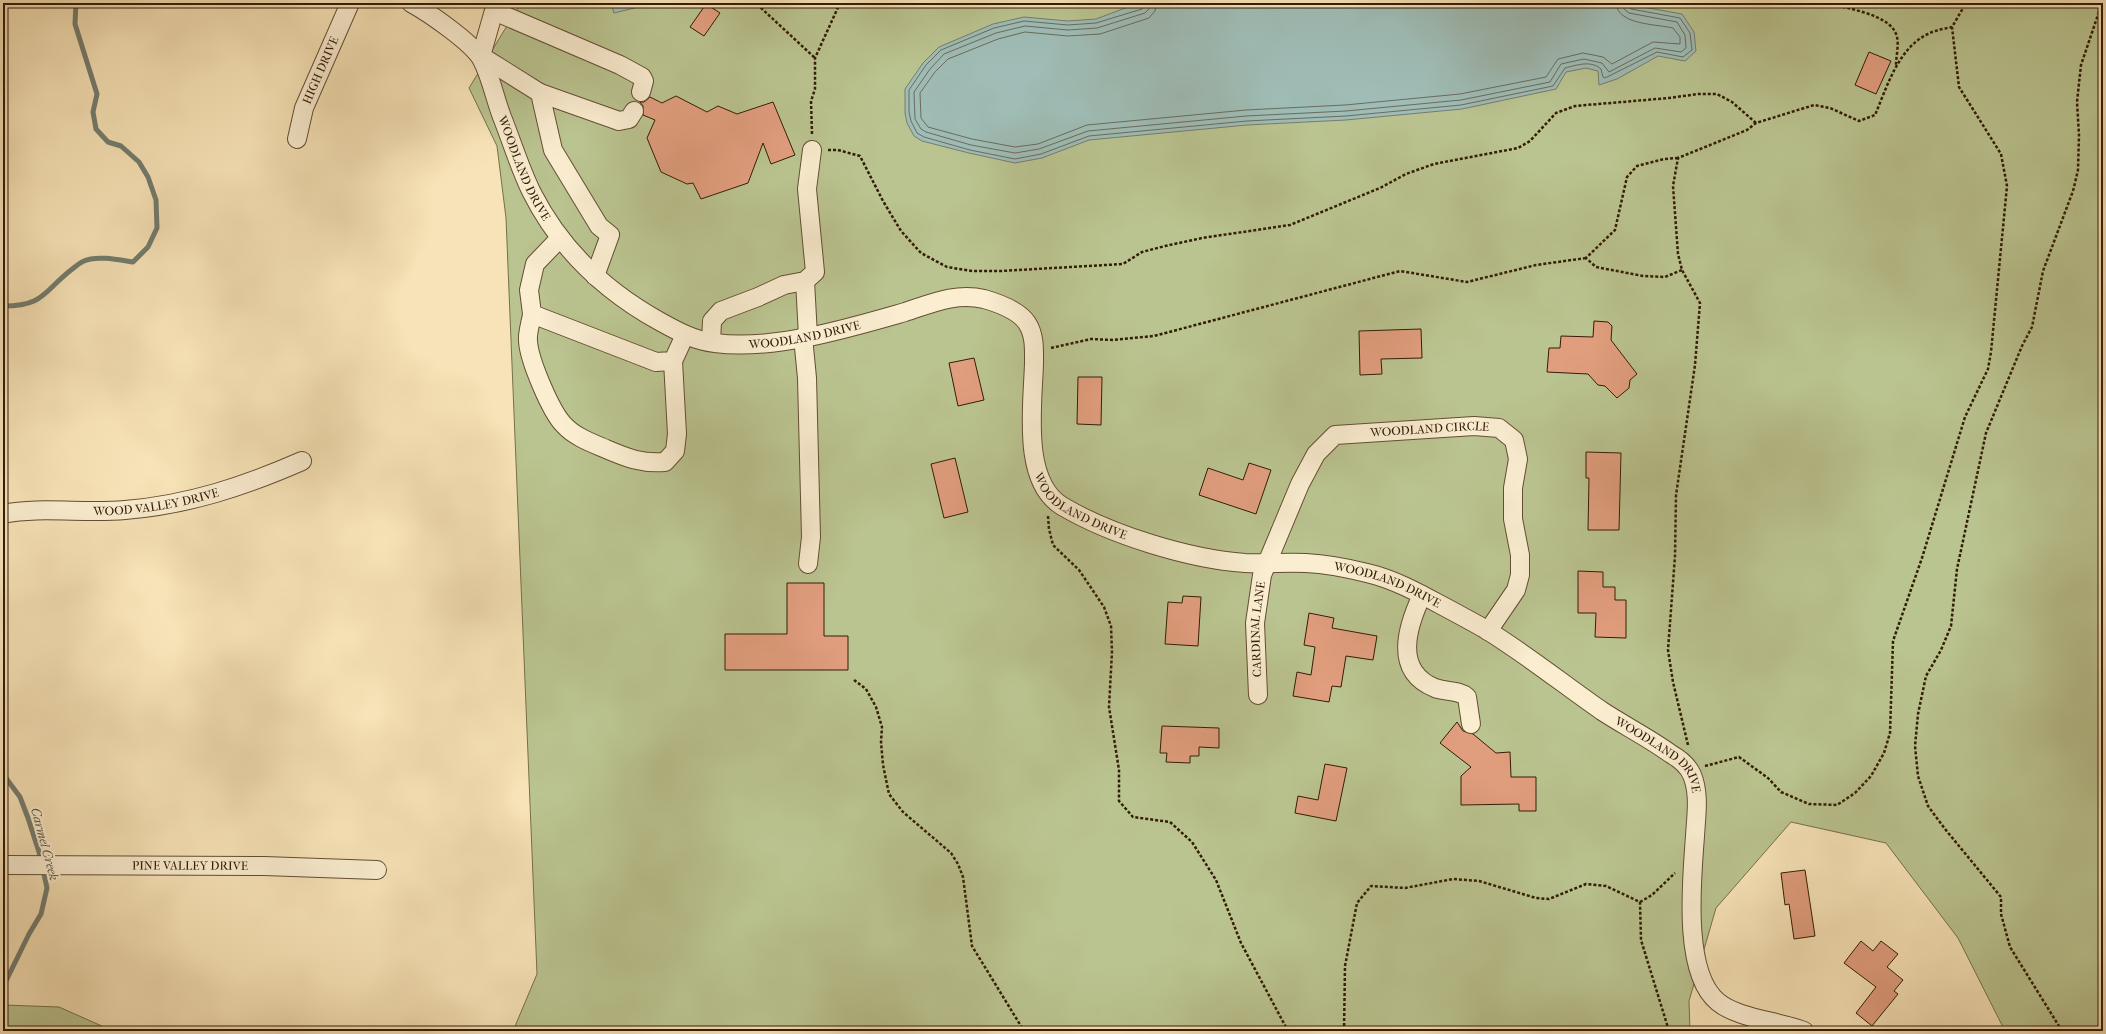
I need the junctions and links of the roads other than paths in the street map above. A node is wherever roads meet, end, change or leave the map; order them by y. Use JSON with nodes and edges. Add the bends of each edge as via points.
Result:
{"nodes":[{"id":1,"x":350,"y":3,"type":"edge"},
{"id":2,"x":411,"y":3,"type":"edge"},
{"id":3,"x":496,"y":7,"type":"edge"},
{"id":4,"x":481,"y":56,"type":"junction"},
{"id":5,"x":640,"y":92,"type":"dead end"},
{"id":6,"x":540,"y":93,"type":"junction"},
{"id":7,"x":634,"y":111,"type":"dead end"},
{"id":8,"x":298,"y":139,"type":"dead end"},
{"id":9,"x":812,"y":150,"type":"road end"},
{"id":10,"x":560,"y":238,"type":"junction"},
{"id":11,"x":595,"y":276,"type":"junction"},
{"id":12,"x":805,"y":281,"type":"junction"},
{"id":13,"x":532,"y":314,"type":"junction"},
{"id":14,"x":685,"y":335,"type":"junction"},
{"id":15,"x":806,"y":337,"type":"junction"},
{"id":16,"x":711,"y":342,"type":"junction"},
{"id":17,"x":673,"y":361,"type":"junction"},
{"id":18,"x":302,"y":460,"type":"dead end"},
{"id":19,"x":3,"y":514,"type":"edge"},
{"id":20,"x":1267,"y":563,"type":"junction"},
{"id":21,"x":808,"y":564,"type":"dead end"},
{"id":22,"x":1422,"y":595,"type":"junction"},
{"id":23,"x":1488,"y":630,"type":"junction"},
{"id":24,"x":1258,"y":695,"type":"dead end"},
{"id":25,"x":1472,"y":724,"type":"dead end"},
{"id":26,"x":3,"y":865,"type":"edge"},
{"id":27,"x":377,"y":870,"type":"dead end"},
{"id":28,"x":1804,"y":1031,"type":"edge"}],
"edges":[{"from":1,"to":8,"type":"street","name":"HIGH DRIVE","via":[[304,108]]},
{"from":2,"to":4,"type":"street","via":[[425,11]]},
{"from":3,"to":4,"type":"street"},
{"from":3,"to":5,"type":"street","via":[[642,77],[644,81]]},
{"from":4,"to":6,"type":"street"},
{"from":4,"to":10,"type":"street","name":"WOODLAND DRIVE","via":[[496,103],[532,192]]},
{"from":6,"to":7,"type":"street","via":[[619,121],[629,118]]},
{"from":6,"to":11,"type":"street","via":[[553,150],[599,226],[610,235]]},
{"from":9,"to":12,"type":"street","via":[[807,189],[815,272]]},
{"from":10,"to":11,"type":"street","name":"WOODLAND DRIVE"},
{"from":10,"to":13,"type":"street","via":[[535,264],[529,290]]},
{"from":11,"to":14,"type":"street","name":"WOODLAND DRIVE","via":[[618,296]]},
{"from":12,"to":15,"type":"street"},
{"from":12,"to":16,"type":"street","via":[[784,285],[758,298],[721,311],[712,321]]},
{"from":13,"to":17,"type":"street","via":[[656,362]]},
{"from":13,"to":17,"type":"street","via":[[528,341],[532,360],[554,412],[564,426],[618,454],[648,464],[665,462],[675,451],[677,434]]},
{"from":14,"to":16,"type":"street","name":"WOODLAND DRIVE"},
{"from":14,"to":17,"type":"street"},
{"from":15,"to":16,"type":"street","name":"WOODLAND DRIVE","via":[[756,344]]},
{"from":15,"to":20,"type":"street","name":"WOODLAND DRIVE","via":[[855,326],[942,299],[984,299],[1008,308],[1024,319],[1029,326],[1034,344],[1032,442],[1036,469],[1057,503],[1151,544],[1202,557],[1242,563]]},
{"from":15,"to":21,"type":"street","via":[[811,537]]},
{"from":18,"to":19,"type":"street","name":"WOOD VALLEY DRIVE","via":[[250,483],[207,496],[152,507],[124,511],[37,511]]},
{"from":20,"to":22,"type":"street","name":"WOODLAND DRIVE","via":[[1308,563],[1370,573]]},
{"from":20,"to":23,"type":"street","name":"WOODLAND CIRCLE","via":[[1300,484],[1316,454],[1335,435],[1474,426],[1499,428],[1514,440],[1518,459],[1513,488],[1513,519],[1520,555],[1520,575],[1516,590]]},
{"from":20,"to":24,"type":"street","name":"CARDINAL LANE","via":[[1261,582],[1255,623]]},
{"from":22,"to":23,"type":"street","name":"WOODLAND DRIVE"},
{"from":22,"to":25,"type":"street","via":[[1407,643],[1410,668],[1428,684],[1467,697]]},
{"from":23,"to":28,"type":"street","name":"WOODLAND DRIVE","via":[[1686,765],[1696,787],[1692,915],[1695,956],[1700,977],[1713,998],[1721,1005],[1744,1015],[1784,1023]]},
{"from":26,"to":27,"type":"street","name":"PINE VALLEY DRIVE","via":[[264,866]]}]}
